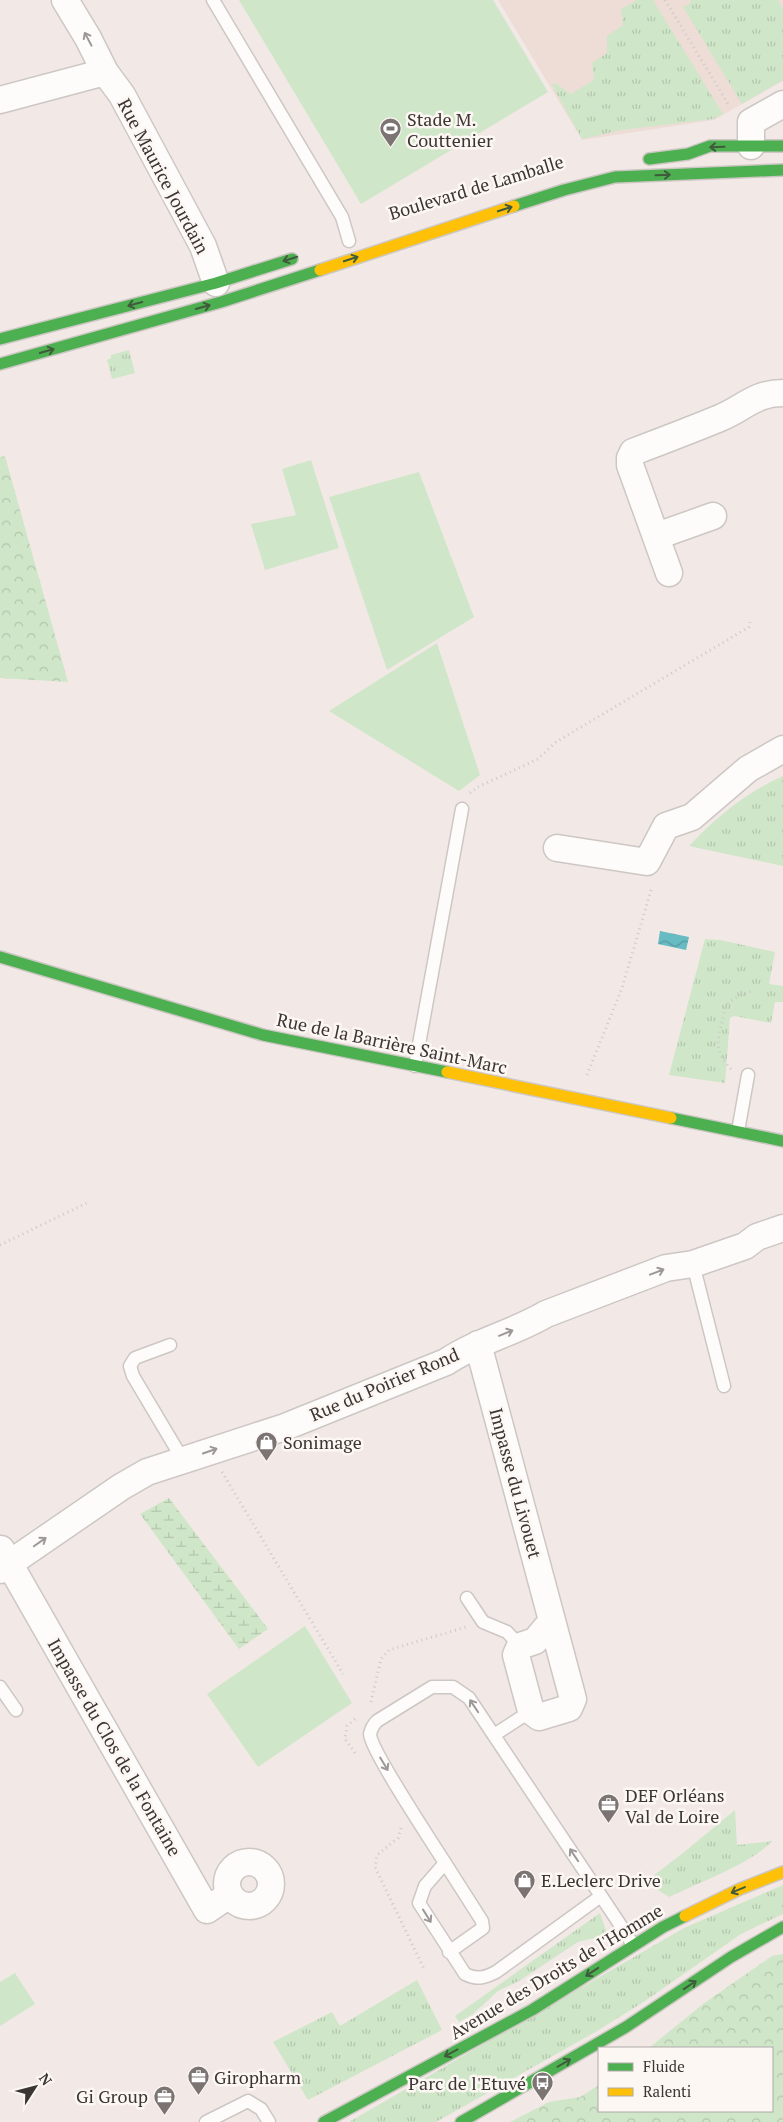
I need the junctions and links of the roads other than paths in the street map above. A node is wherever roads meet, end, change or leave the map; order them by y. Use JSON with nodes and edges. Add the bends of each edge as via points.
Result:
{"nodes":[{"id":1,"x":65,"y":0,"type":"edge"},
{"id":2,"x":213,"y":0,"type":"edge"},
{"id":3,"x":105,"y":72,"type":"junction"},
{"id":4,"x":0,"y":100,"type":"edge"},
{"id":5,"x":783,"y":104,"type":"edge"},
{"id":6,"x":783,"y":146,"type":"edge"},
{"id":7,"x":751,"y":159,"type":"junction"},
{"id":8,"x":639,"y":161,"type":"dead end"},
{"id":9,"x":783,"y":170,"type":"edge"},
{"id":10,"x":582,"y":173,"type":"dead end"},
{"id":11,"x":490,"y":202,"type":"dead end"},
{"id":12,"x":363,"y":236,"type":"dead end"},
{"id":13,"x":344,"y":242,"type":"joint"},
{"id":14,"x":301,"y":256,"type":"dead end"},
{"id":15,"x":219,"y":292,"type":"junction"},
{"id":16,"x":0,"y":339,"type":"edge"},
{"id":17,"x":0,"y":364,"type":"edge"},
{"id":18,"x":783,"y":393,"type":"edge"},
{"id":19,"x":713,"y":516,"type":"dead end"},
{"id":20,"x":657,"y":536,"type":"junction"},
{"id":21,"x":669,"y":573,"type":"dead end"},
{"id":22,"x":783,"y":748,"type":"edge"},
{"id":23,"x":462,"y":808,"type":"road end"},
{"id":24,"x":556,"y":848,"type":"dead end"},
{"id":25,"x":0,"y":957,"type":"edge"},
{"id":26,"x":415,"y":1066,"type":"junction"},
{"id":27,"x":748,"y":1075,"type":"road end"},
{"id":28,"x":738,"y":1132,"type":"junction"},
{"id":29,"x":783,"y":1141,"type":"edge"},
{"id":30,"x":783,"y":1228,"type":"edge"},
{"id":31,"x":693,"y":1264,"type":"junction"},
{"id":32,"x":478,"y":1344,"type":"junction"},
{"id":33,"x":170,"y":1345,"type":"dead end"},
{"id":34,"x":724,"y":1386,"type":"dead end"},
{"id":35,"x":183,"y":1460,"type":"junction"},
{"id":36,"x":3,"y":1560,"type":"edge"},
{"id":37,"x":467,"y":1598,"type":"dead end"},
{"id":38,"x":551,"y":1622,"type":"junction"},
{"id":39,"x":520,"y":1646,"type":"junction"},
{"id":40,"x":0,"y":1687,"type":"edge"},
{"id":41,"x":16,"y":1710,"type":"dead end"},
{"id":42,"x":530,"y":1711,"type":"junction"},
{"id":43,"x":494,"y":1735,"type":"junction"},
{"id":44,"x":445,"y":1863,"type":"junction"},
{"id":45,"x":783,"y":1872,"type":"edge"},
{"id":46,"x":229,"y":1895,"type":"dead end"},
{"id":47,"x":601,"y":1896,"type":"junction"},
{"id":48,"x":783,"y":1927,"type":"edge"},
{"id":49,"x":633,"y":1945,"type":"junction"},
{"id":50,"x":449,"y":1952,"type":"junction"},
{"id":51,"x":206,"y":2122,"type":"edge"},
{"id":52,"x":269,"y":2122,"type":"edge"},
{"id":53,"x":324,"y":2122,"type":"edge"},
{"id":54,"x":461,"y":2122,"type":"edge"}],
"edges":[{"from":3,"to":1,"type":"street","name":"Rue Maurice Jourdain","one_way":true},
{"from":2,"to":13,"type":"lane","via":[[342,217]]},
{"from":3,"to":4,"type":"street"},
{"from":3,"to":15,"type":"street","name":"Rue Maurice Jourdain","via":[[122,95],[203,246]]},
{"from":5,"to":7,"type":"street","via":[[751,122]]},
{"from":6,"to":7,"type":"main road","name":"Boulevard de Lamballe"},
{"from":7,"to":8,"type":"main road","name":"Boulevard de Lamballe","one_way":true,"via":[[710,146],[688,154]]},
{"from":7,"to":9,"type":"main road","name":"Boulevard de Lamballe"},
{"from":15,"to":7,"type":"main road","name":"Boulevard de Lamballe","one_way":true,"via":[[615,177]]},
{"from":10,"to":11,"type":"main road","name":"Boulevard de Lamballe"},
{"from":12,"to":13,"type":"main road"},
{"from":14,"to":15,"type":"main road","name":"Boulevard de Lamballe","one_way":true},
{"from":15,"to":16,"type":"main road","name":"Boulevard de Lamballe","one_way":true},
{"from":17,"to":15,"type":"main road","name":"Boulevard de Lamballe","one_way":true},
{"from":18,"to":20,"type":"street","via":[[769,393],[722,418],[633,452],[630,465]]},
{"from":19,"to":20,"type":"street"},
{"from":20,"to":21,"type":"street"},
{"from":22,"to":24,"type":"street","via":[[748,769],[692,818],[666,826],[646,862]]},
{"from":23,"to":26,"type":"lane"},
{"from":25,"to":26,"type":"main road","name":"Rue de la Barrière Saint-Marc","via":[[264,1035]]},
{"from":26,"to":28,"type":"main road","name":"Rue de la Barrière Saint-Marc"},
{"from":27,"to":28,"type":"lane"},
{"from":28,"to":29,"type":"main road","name":"Rue de la Barrière Saint-Marc"},
{"from":30,"to":31,"type":"street","name":"Rue du Poirier Rond","via":[[758,1237],[745,1246]]},
{"from":32,"to":31,"type":"street","name":"Rue du Poirier Rond","one_way":true,"via":[[666,1268]]},
{"from":31,"to":34,"type":"lane"},
{"from":35,"to":32,"type":"street","name":"Rue du Poirier Rond","one_way":true,"via":[[284,1427],[446,1362]]},
{"from":32,"to":38,"type":"street","name":"Impasse du Livouet","via":[[550,1606]]},
{"from":33,"to":35,"type":"lane","via":[[135,1358],[130,1366],[132,1376]]},
{"from":36,"to":35,"type":"street","name":"Rue du Poirier Rond","one_way":true,"via":[[147,1472]]},
{"from":36,"to":46,"type":"street","name":"Impasse du Clos de la Fontaine","via":[[207,1910]]},
{"from":37,"to":39,"type":"lane","via":[[483,1622],[507,1632]]},
{"from":38,"to":39,"type":"street","via":[[535,1641]]},
{"from":38,"to":42,"type":"street","name":"Impasse du Livouet","via":[[573,1699],[569,1708],[539,1717]]},
{"from":39,"to":42,"type":"street","via":[[516,1655]]},
{"from":40,"to":41,"type":"lane"},
{"from":42,"to":43,"type":"lane"},
{"from":43,"to":44,"type":"lane","one_way":true,"via":[[469,1698],[453,1687],[432,1687],[377,1721],[370,1733],[381,1760]]},
{"from":47,"to":43,"type":"lane","one_way":true},
{"from":44,"to":50,"type":"lane","one_way":true,"via":[[425,1886],[419,1903]]},
{"from":44,"to":50,"type":"lane","via":[[482,1921],[483,1928]]},
{"from":45,"to":49,"type":"main road","name":"Avenue des Droits de l'Homme","one_way":true,"via":[[697,1908]]},
{"from":47,"to":49,"type":"lane"},
{"from":47,"to":50,"type":"lane","via":[[488,1976],[473,1978],[465,1974]]},
{"from":54,"to":48,"type":"main road","one_way":true,"via":[[601,2042],[738,1952]]},
{"from":49,"to":53,"type":"main road","name":"Avenue des Droits de l'Homme","one_way":true,"via":[[532,2010]]},
{"from":51,"to":52,"type":"lane","via":[[248,2101],[261,2109]]}]}
